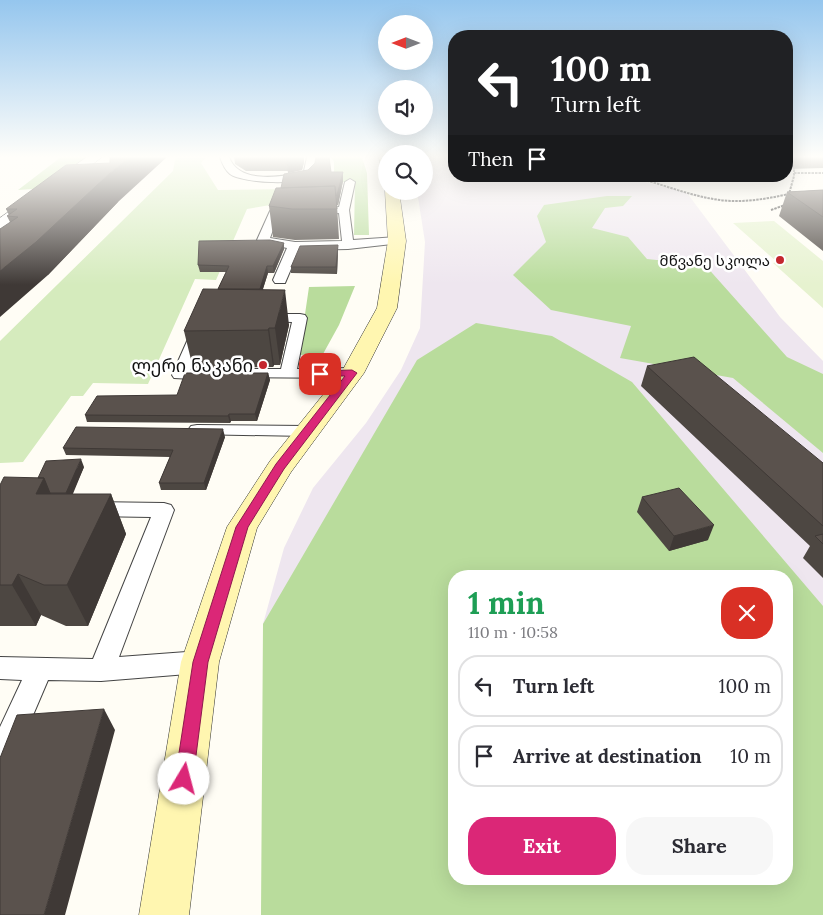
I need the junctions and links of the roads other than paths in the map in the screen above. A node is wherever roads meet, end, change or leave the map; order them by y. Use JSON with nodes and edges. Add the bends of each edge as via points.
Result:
{"nodes":[{"id":1,"x":37,"y":200,"type":"edge"},
{"id":2,"x":346,"y":200,"type":"edge"},
{"id":3,"x":393,"y":200,"type":"edge"},
{"id":4,"x":344,"y":210,"type":"junction"},
{"id":5,"x":0,"y":226,"type":"edge"},
{"id":6,"x":397,"y":241,"type":"junction"},
{"id":7,"x":348,"y":245,"type":"junction"},
{"id":8,"x":294,"y":246,"type":"junction"},
{"id":9,"x":280,"y":280,"type":"dead end"},
{"id":10,"x":204,"y":318,"type":"edge"},
{"id":11,"x":244,"y":318,"type":"edge"},
{"id":12,"x":352,"y":373,"type":"junction"},
{"id":13,"x":288,"y":374,"type":"junction"},
{"id":14,"x":180,"y":430,"type":"edge"},
{"id":15,"x":306,"y":431,"type":"junction"},
{"id":16,"x":69,"y":509,"type":"edge"},
{"id":17,"x":200,"y":662,"type":"junction"},
{"id":18,"x":0,"y":668,"type":"edge"},
{"id":19,"x":40,"y":669,"type":"junction"},
{"id":20,"x":101,"y":670,"type":"junction"},
{"id":21,"x":0,"y":759,"type":"edge"},
{"id":22,"x":164,"y":915,"type":"edge"}],
"edges":[{"from":1,"to":5,"type":"street"},
{"from":2,"to":4,"type":"lane"},
{"from":3,"to":6,"type":"main road"},
{"from":4,"to":7,"type":"lane"},
{"from":4,"to":8,"type":"lane","via":[[274,213],[263,240]]},
{"from":6,"to":7,"type":"lane"},
{"from":6,"to":12,"type":"main road","via":[[387,308]]},
{"from":7,"to":8,"type":"lane"},
{"from":8,"to":9,"type":"lane"},
{"from":10,"to":13,"type":"lane","via":[[180,375]]},
{"from":11,"to":13,"type":"lane","via":[[300,318]]},
{"from":12,"to":13,"type":"lane"},
{"from":12,"to":15,"type":"main road"},
{"from":14,"to":15,"type":"lane"},
{"from":15,"to":17,"type":"main road","via":[[242,527]]},
{"from":16,"to":20,"type":"lane","via":[[164,510]]},
{"from":17,"to":20,"type":"lane"},
{"from":17,"to":22,"type":"main road"},
{"from":18,"to":19,"type":"lane"},
{"from":19,"to":20,"type":"lane"},
{"from":19,"to":21,"type":"lane"}]}
